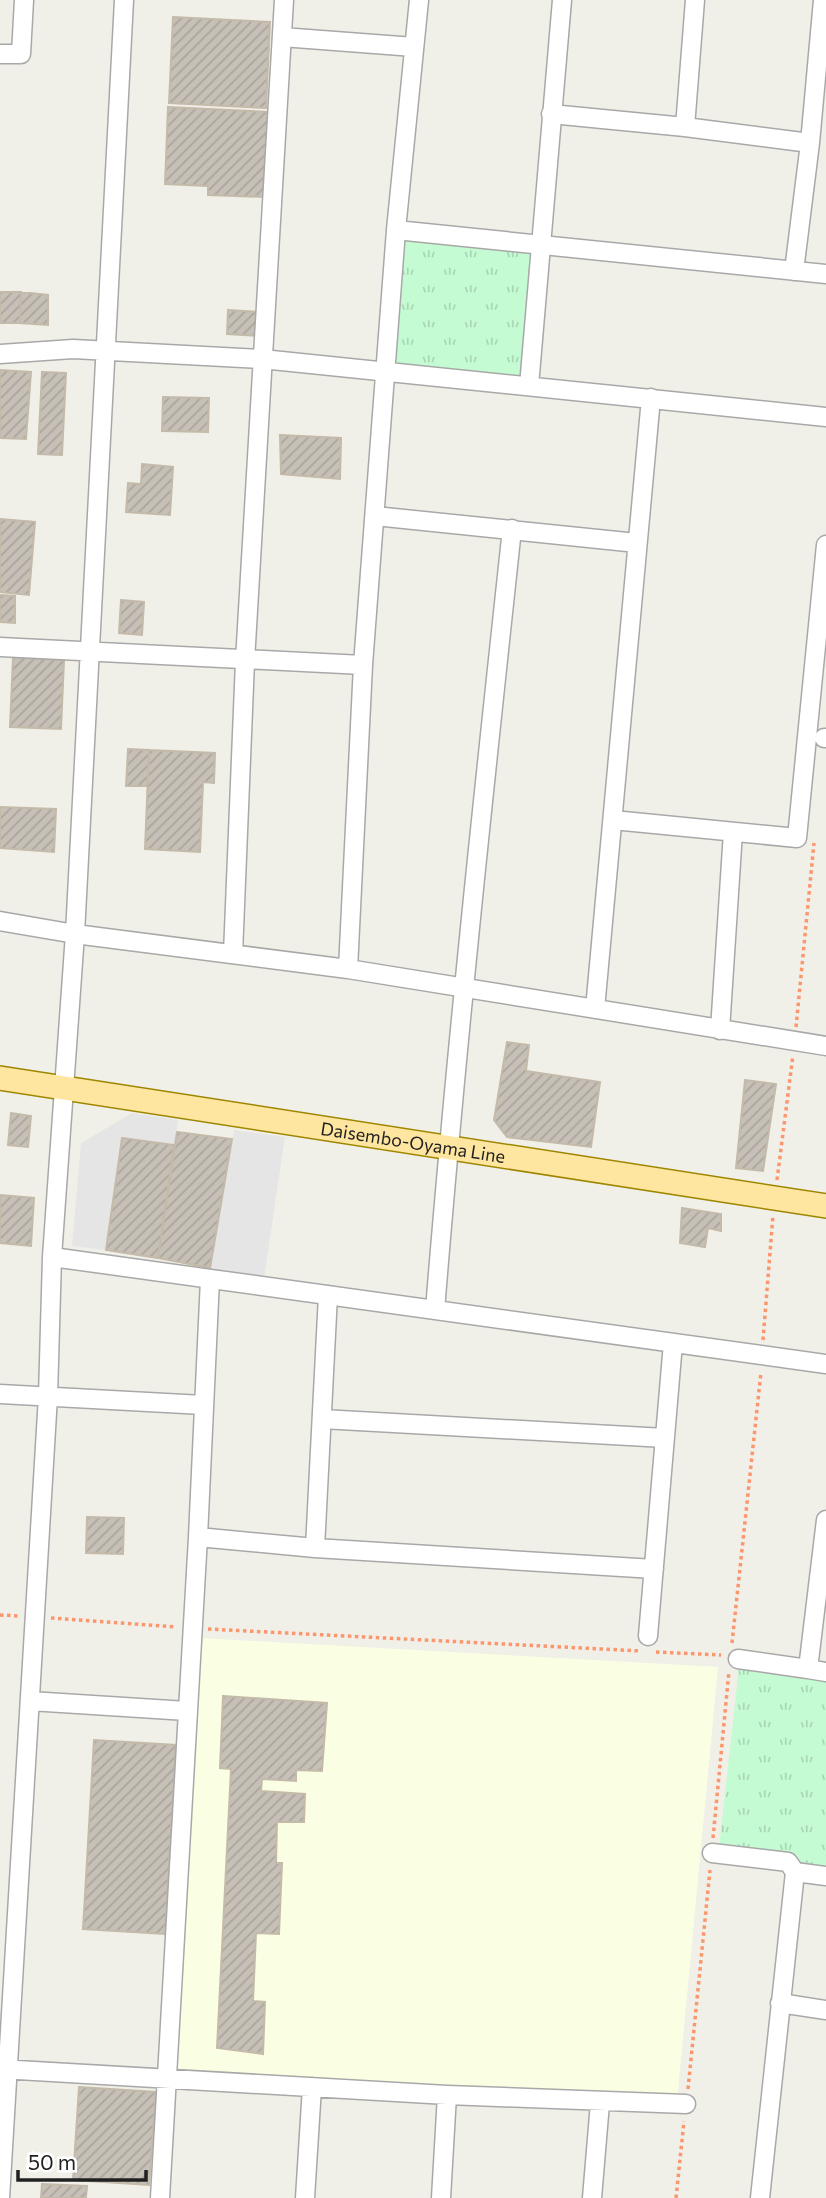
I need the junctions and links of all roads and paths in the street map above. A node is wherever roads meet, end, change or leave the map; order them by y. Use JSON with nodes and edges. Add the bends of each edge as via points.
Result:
{"nodes":[{"id":1,"x":24,"y":0,"type":"edge"},
{"id":2,"x":124,"y":0,"type":"edge"},
{"id":3,"x":284,"y":0,"type":"edge"},
{"id":4,"x":419,"y":0,"type":"edge"},
{"id":5,"x":562,"y":0,"type":"edge"},
{"id":6,"x":695,"y":0,"type":"edge"},
{"id":7,"x":823,"y":0,"type":"edge"},
{"id":8,"x":282,"y":37,"type":"junction"},
{"id":9,"x":414,"y":47,"type":"junction"},
{"id":10,"x":0,"y":54,"type":"edge"},
{"id":11,"x":551,"y":114,"type":"junction"},
{"id":12,"x":685,"y":127,"type":"junction"},
{"id":13,"x":810,"y":143,"type":"junction"},
{"id":14,"x":396,"y":230,"type":"junction"},
{"id":15,"x":540,"y":244,"type":"junction"},
{"id":16,"x":794,"y":271,"type":"junction"},
{"id":17,"x":826,"y":274,"type":"edge"},
{"id":18,"x":106,"y":349,"type":"junction"},
{"id":19,"x":0,"y":354,"type":"edge"},
{"id":20,"x":262,"y":359,"type":"junction"},
{"id":21,"x":386,"y":372,"type":"junction"},
{"id":22,"x":529,"y":386,"type":"junction"},
{"id":23,"x":651,"y":398,"type":"junction"},
{"id":24,"x":826,"y":417,"type":"edge"},
{"id":25,"x":375,"y":516,"type":"junction"},
{"id":26,"x":512,"y":528,"type":"junction"},
{"id":27,"x":637,"y":543,"type":"junction"},
{"id":28,"x":826,"y":545,"type":"edge"},
{"id":29,"x":0,"y":647,"type":"edge"},
{"id":30,"x":89,"y":651,"type":"junction"},
{"id":31,"x":245,"y":661,"type":"junction"},
{"id":32,"x":363,"y":665,"type":"junction"},
{"id":33,"x":614,"y":820,"type":"junction"},
{"id":34,"x":733,"y":832,"type":"junction"},
{"id":35,"x":814,"y":835,"type":"dead end"},
{"id":36,"x":0,"y":921,"type":"edge"},
{"id":37,"x":75,"y":934,"type":"junction"},
{"id":38,"x":233,"y":954,"type":"junction"},
{"id":39,"x":348,"y":969,"type":"junction"},
{"id":40,"x":465,"y":988,"type":"junction"},
{"id":41,"x":595,"y":1009,"type":"junction"},
{"id":42,"x":720,"y":1030,"type":"junction"},
{"id":43,"x":794,"y":1042,"type":"junction"},
{"id":44,"x":826,"y":1046,"type":"edge"},
{"id":45,"x":0,"y":1078,"type":"edge"},
{"id":46,"x":65,"y":1088,"type":"junction"},
{"id":47,"x":448,"y":1148,"type":"junction"},
{"id":48,"x":775,"y":1198,"type":"junction"},
{"id":49,"x":826,"y":1206,"type":"edge"},
{"id":50,"x":52,"y":1257,"type":"junction"},
{"id":51,"x":210,"y":1279,"type":"junction"},
{"id":52,"x":328,"y":1295,"type":"junction"},
{"id":53,"x":435,"y":1310,"type":"junction"},
{"id":54,"x":673,"y":1343,"type":"junction"},
{"id":55,"x":762,"y":1355,"type":"junction"},
{"id":56,"x":826,"y":1364,"type":"edge"},
{"id":57,"x":0,"y":1394,"type":"edge"},
{"id":58,"x":48,"y":1396,"type":"junction"},
{"id":59,"x":203,"y":1405,"type":"junction"},
{"id":60,"x":321,"y":1419,"type":"junction"},
{"id":61,"x":665,"y":1438,"type":"junction"},
{"id":62,"x":826,"y":1520,"type":"edge"},
{"id":63,"x":198,"y":1537,"type":"junction"},
{"id":64,"x":316,"y":1548,"type":"junction"},
{"id":65,"x":654,"y":1569,"type":"junction"},
{"id":66,"x":0,"y":1615,"type":"edge"},
{"id":67,"x":34,"y":1616,"type":"junction"},
{"id":68,"x":192,"y":1628,"type":"junction"},
{"id":69,"x":648,"y":1636,"type":"dead end"},
{"id":70,"x":734,"y":1664,"type":"joint"},
{"id":71,"x":817,"y":1671,"type":"edge"},
{"id":72,"x":30,"y":1701,"type":"junction"},
{"id":73,"x":187,"y":1711,"type":"junction"},
{"id":74,"x":712,"y":1853,"type":"junction"},
{"id":75,"x":795,"y":1872,"type":"junction"},
{"id":76,"x":826,"y":1876,"type":"edge"},
{"id":77,"x":780,"y":2003,"type":"junction"},
{"id":78,"x":826,"y":2010,"type":"edge"},
{"id":79,"x":4,"y":2069,"type":"edge"},
{"id":80,"x":167,"y":2078,"type":"junction"},
{"id":81,"x":312,"y":2087,"type":"junction"},
{"id":82,"x":447,"y":2095,"type":"junction"},
{"id":83,"x":600,"y":2103,"type":"junction"},
{"id":84,"x":686,"y":2104,"type":"junction"},
{"id":85,"x":0,"y":2198,"type":"edge"},
{"id":86,"x":160,"y":2198,"type":"edge"},
{"id":87,"x":305,"y":2198,"type":"edge"},
{"id":88,"x":441,"y":2198,"type":"edge"},
{"id":89,"x":592,"y":2198,"type":"edge"},
{"id":90,"x":676,"y":2198,"type":"edge"},
{"id":91,"x":760,"y":2198,"type":"edge"}],
"edges":[{"from":1,"to":10,"type":"street","via":[[21,54]]},
{"from":2,"to":18,"type":"street"},
{"from":3,"to":8,"type":"street"},
{"from":4,"to":9,"type":"street"},
{"from":5,"to":11,"type":"street"},
{"from":6,"to":12,"type":"street"},
{"from":7,"to":13,"type":"street"},
{"from":8,"to":9,"type":"street"},
{"from":8,"to":20,"type":"street"},
{"from":9,"to":14,"type":"street"},
{"from":11,"to":12,"type":"street"},
{"from":11,"to":15,"type":"street"},
{"from":12,"to":13,"type":"street"},
{"from":13,"to":16,"type":"street"},
{"from":14,"to":15,"type":"street"},
{"from":14,"to":21,"type":"street"},
{"from":15,"to":16,"type":"street"},
{"from":15,"to":22,"type":"street"},
{"from":16,"to":17,"type":"street"},
{"from":18,"to":19,"type":"street"},
{"from":18,"to":20,"type":"street"},
{"from":18,"to":30,"type":"street"},
{"from":20,"to":21,"type":"street"},
{"from":20,"to":31,"type":"street"},
{"from":21,"to":22,"type":"street"},
{"from":21,"to":25,"type":"street"},
{"from":22,"to":23,"type":"street"},
{"from":23,"to":24,"type":"street"},
{"from":23,"to":27,"type":"street"},
{"from":25,"to":26,"type":"street"},
{"from":25,"to":32,"type":"street"},
{"from":26,"to":27,"type":"street"},
{"from":26,"to":40,"type":"street"},
{"from":27,"to":33,"type":"street"},
{"from":28,"to":34,"type":"street","via":[[797,838]]},
{"from":29,"to":30,"type":"street"},
{"from":30,"to":31,"type":"street"},
{"from":30,"to":37,"type":"street"},
{"from":31,"to":32,"type":"street"},
{"from":31,"to":38,"type":"street"},
{"from":32,"to":39,"type":"street"},
{"from":33,"to":34,"type":"street"},
{"from":33,"to":41,"type":"street"},
{"from":34,"to":42,"type":"street"},
{"from":35,"to":43,"type":"path"},
{"from":36,"to":37,"type":"street"},
{"from":37,"to":38,"type":"street"},
{"from":37,"to":46,"type":"street"},
{"from":38,"to":39,"type":"street"},
{"from":39,"to":40,"type":"street"},
{"from":40,"to":41,"type":"street"},
{"from":40,"to":47,"type":"street"},
{"from":41,"to":42,"type":"street"},
{"from":42,"to":43,"type":"street"},
{"from":43,"to":44,"type":"street"},
{"from":43,"to":48,"type":"path"},
{"from":45,"to":46,"type":"main road","name":"Daisembo-Oyama Line"},
{"from":46,"to":47,"type":"main road","name":"Daisembo-Oyama Line"},
{"from":46,"to":50,"type":"street"},
{"from":47,"to":48,"type":"main road","name":"Daisembo-Oyama Line"},
{"from":47,"to":53,"type":"street"},
{"from":48,"to":49,"type":"main road","name":"Daisembo-Oyama Line"},
{"from":48,"to":55,"type":"path"},
{"from":50,"to":51,"type":"street"},
{"from":50,"to":58,"type":"street"},
{"from":51,"to":52,"type":"street"},
{"from":51,"to":59,"type":"street"},
{"from":52,"to":53,"type":"street"},
{"from":52,"to":60,"type":"street"},
{"from":53,"to":54,"type":"street"},
{"from":54,"to":55,"type":"street"},
{"from":54,"to":61,"type":"street"},
{"from":55,"to":56,"type":"street"},
{"from":55,"to":68,"type":"path","via":[[731,1656]]},
{"from":57,"to":58,"type":"street"},
{"from":58,"to":59,"type":"street"},
{"from":58,"to":67,"type":"street"},
{"from":59,"to":63,"type":"street"},
{"from":60,"to":61,"type":"street"},
{"from":60,"to":64,"type":"street"},
{"from":61,"to":65,"type":"street"},
{"from":62,"to":71,"type":"street"},
{"from":63,"to":64,"type":"street"},
{"from":63,"to":68,"type":"street"},
{"from":64,"to":65,"type":"street"},
{"from":65,"to":69,"type":"street"},
{"from":66,"to":67,"type":"path"},
{"from":67,"to":68,"type":"path"},
{"from":67,"to":72,"type":"street"},
{"from":68,"to":73,"type":"street"},
{"from":70,"to":71,"type":"street"},
{"from":70,"to":74,"type":"path"},
{"from":72,"to":73,"type":"street"},
{"from":72,"to":79,"type":"street"},
{"from":73,"to":80,"type":"street"},
{"from":74,"to":75,"type":"street","via":[[788,1862]]},
{"from":74,"to":84,"type":"path"},
{"from":75,"to":76,"type":"street"},
{"from":75,"to":77,"type":"street"},
{"from":77,"to":78,"type":"street"},
{"from":77,"to":91,"type":"street"},
{"from":79,"to":80,"type":"street"},
{"from":79,"to":85,"type":"street"},
{"from":80,"to":81,"type":"street"},
{"from":80,"to":86,"type":"street"},
{"from":81,"to":82,"type":"street"},
{"from":81,"to":87,"type":"street"},
{"from":82,"to":83,"type":"street"},
{"from":82,"to":88,"type":"street"},
{"from":83,"to":84,"type":"street"},
{"from":83,"to":89,"type":"street"},
{"from":84,"to":90,"type":"path"}]}
